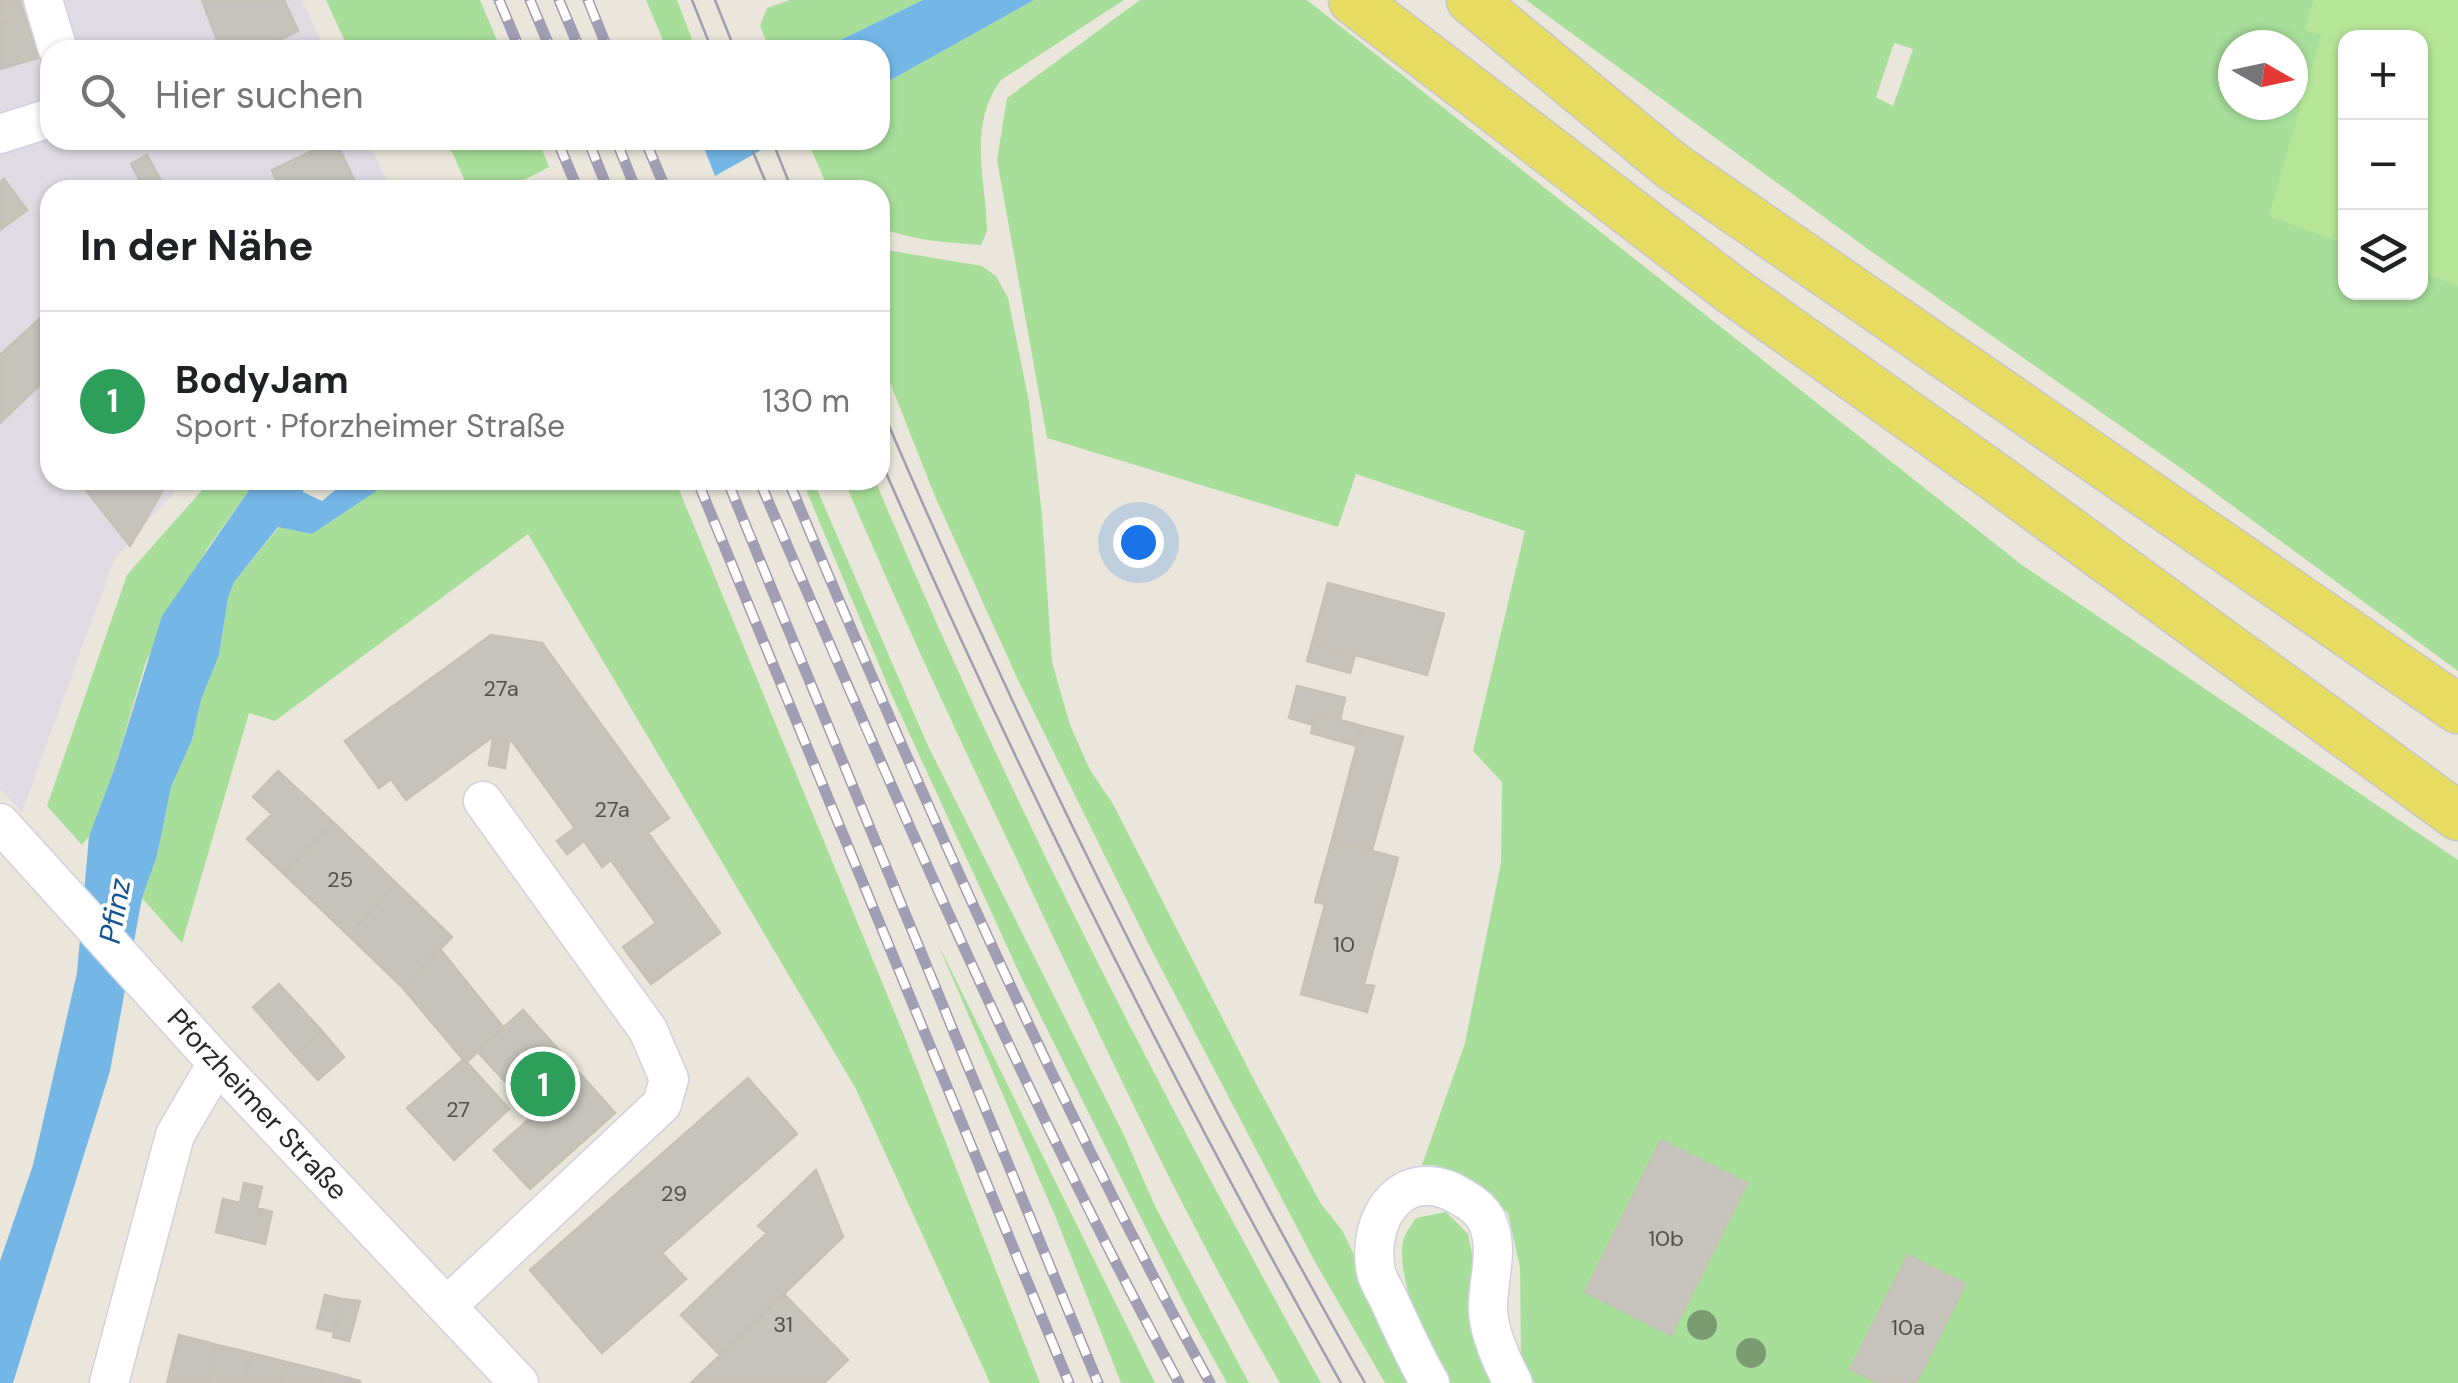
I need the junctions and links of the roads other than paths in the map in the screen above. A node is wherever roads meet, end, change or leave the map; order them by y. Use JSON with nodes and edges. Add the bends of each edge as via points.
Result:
{"nodes":[{"id":1,"x":43,"y":0,"type":"edge"},
{"id":2,"x":1353,"y":0,"type":"edge"},
{"id":3,"x":1471,"y":0,"type":"edge"},
{"id":4,"x":55,"y":40,"type":"edge"},
{"id":5,"x":40,"y":121,"type":"edge"},
{"id":6,"x":0,"y":134,"type":"edge"},
{"id":7,"x":2458,"y":709,"type":"edge"},
{"id":8,"x":484,"y":802,"type":"dead end"},
{"id":9,"x":2458,"y":816,"type":"edge"},
{"id":10,"x":0,"y":823,"type":"edge"},
{"id":11,"x":218,"y":1063,"type":"junction"},
{"id":12,"x":447,"y":1306,"type":"junction"},
{"id":13,"x":109,"y":1383,"type":"edge"},
{"id":14,"x":519,"y":1383,"type":"edge"},
{"id":15,"x":1430,"y":1383,"type":"edge"},
{"id":16,"x":1513,"y":1383,"type":"edge"}],
"edges":[{"from":1,"to":4,"type":"street"},
{"from":2,"to":9,"type":"main road","via":[[1733,291]]},
{"from":3,"to":7,"type":"main road","via":[[1672,166]]},
{"from":5,"to":6,"type":"street"},
{"from":8,"to":12,"type":"street","via":[[648,1030],[670,1079],[662,1104]]},
{"from":10,"to":11,"type":"street","name":"Pforzheimer Straße"},
{"from":11,"to":12,"type":"street","name":"Pforzheimer Straße"},
{"from":11,"to":13,"type":"street","via":[[175,1135]]},
{"from":12,"to":14,"type":"street","name":"Pforzheimer Straße"},
{"from":15,"to":16,"type":"street","via":[[1376,1272],[1376,1231],[1384,1211],[1398,1196],[1428,1184],[1458,1194],[1486,1219],[1493,1266],[1488,1312]]}]}
